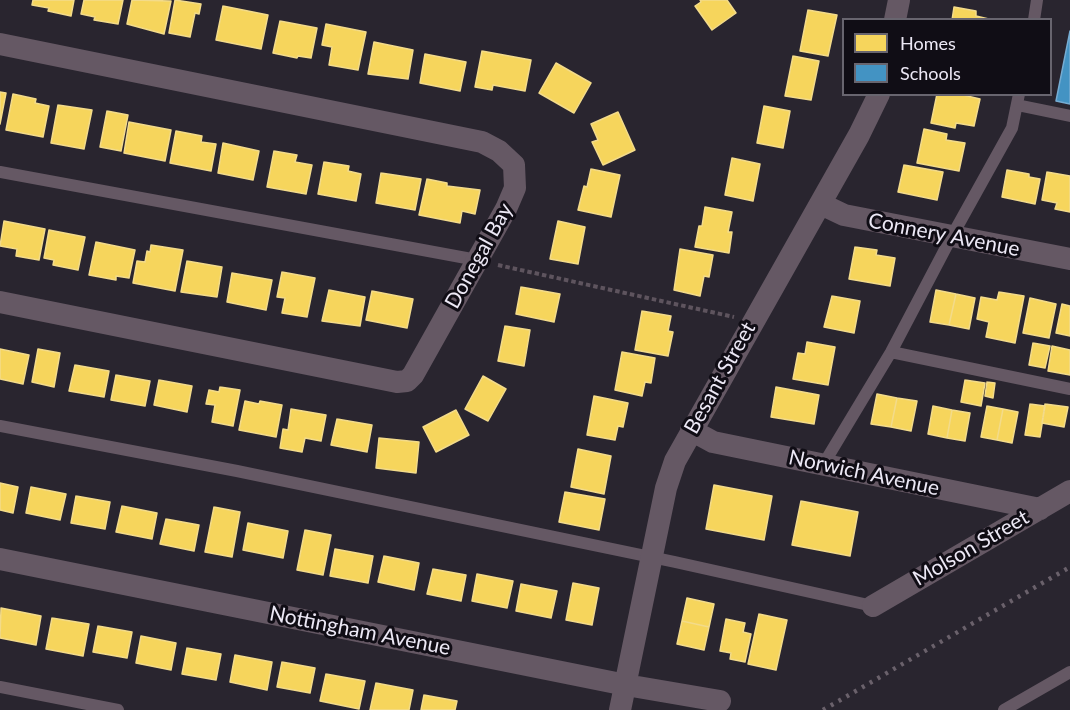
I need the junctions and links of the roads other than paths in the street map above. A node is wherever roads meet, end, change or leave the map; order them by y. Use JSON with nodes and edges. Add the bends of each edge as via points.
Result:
{"nodes":[{"id":1,"x":899,"y":0,"type":"edge"},
{"id":2,"x":1037,"y":0,"type":"edge"},
{"id":3,"x":895,"y":18,"type":"edge"},
{"id":4,"x":1034,"y":18,"type":"edge"},
{"id":5,"x":0,"y":44,"type":"edge"},
{"id":6,"x":878,"y":96,"type":"edge"},
{"id":7,"x":1018,"y":100,"type":"edge"},
{"id":8,"x":1070,"y":116,"type":"edge"},
{"id":9,"x":0,"y":172,"type":"edge"},
{"id":10,"x":821,"y":204,"type":"junction"},
{"id":11,"x":952,"y":236,"type":"junction"},
{"id":12,"x":1070,"y":259,"type":"edge"},
{"id":13,"x":477,"y":260,"type":"junction"},
{"id":14,"x":0,"y":302,"type":"edge"},
{"id":15,"x":891,"y":352,"type":"junction"},
{"id":16,"x":1070,"y":389,"type":"edge"},
{"id":17,"x":0,"y":426,"type":"edge"},
{"id":18,"x":691,"y":430,"type":"junction"},
{"id":19,"x":823,"y":465,"type":"junction"},
{"id":20,"x":1070,"y":491,"type":"edge"},
{"id":21,"x":1040,"y":508,"type":"junction"},
{"id":22,"x":651,"y":558,"type":"junction"},
{"id":23,"x":0,"y":559,"type":"edge"},
{"id":24,"x":873,"y":606,"type":"joint"},
{"id":25,"x":1070,"y":672,"type":"edge"},
{"id":26,"x":626,"y":685,"type":"junction"},
{"id":27,"x":0,"y":687,"type":"edge"},
{"id":28,"x":720,"y":701,"type":"dead end"},
{"id":29,"x":118,"y":710,"type":"edge"},
{"id":30,"x":620,"y":710,"type":"edge"},
{"id":31,"x":1004,"y":710,"type":"edge"}],
"edges":[{"from":1,"to":3,"type":"street"},
{"from":2,"to":4,"type":"lane"},
{"from":5,"to":13,"type":"street","name":"Donegal Bay","via":[[482,142],[514,165],[515,188]]},
{"from":6,"to":10,"type":"street","name":"Besant Street"},
{"from":7,"to":8,"type":"lane"},
{"from":7,"to":11,"type":"lane","via":[[1012,128]]},
{"from":9,"to":13,"type":"lane"},
{"from":10,"to":11,"type":"street","name":"Connery Avenue","via":[[844,215]]},
{"from":10,"to":18,"type":"street","name":"Besant Street"},
{"from":11,"to":12,"type":"street","name":"Connery Avenue"},
{"from":11,"to":15,"type":"lane"},
{"from":13,"to":14,"type":"street","name":"Donegal Bay","via":[[413,375],[397,382]]},
{"from":15,"to":16,"type":"lane"},
{"from":15,"to":19,"type":"lane"},
{"from":17,"to":22,"type":"lane"},
{"from":18,"to":19,"type":"street","name":"Norwich Avenue","via":[[713,442]]},
{"from":18,"to":22,"type":"street","name":"Besant Street","via":[[669,474]]},
{"from":19,"to":21,"type":"street","name":"Norwich Avenue"},
{"from":20,"to":21,"type":"street","name":"Molson Street"},
{"from":21,"to":24,"type":"street","name":"Molson Street"},
{"from":22,"to":24,"type":"lane"},
{"from":22,"to":26,"type":"street","name":"Besant Street"},
{"from":23,"to":26,"type":"street","name":"Nottingham Avenue"},
{"from":25,"to":31,"type":"lane"},
{"from":26,"to":28,"type":"street","name":"Nottingham Avenue"},
{"from":26,"to":30,"type":"street"},
{"from":27,"to":29,"type":"lane"}]}
